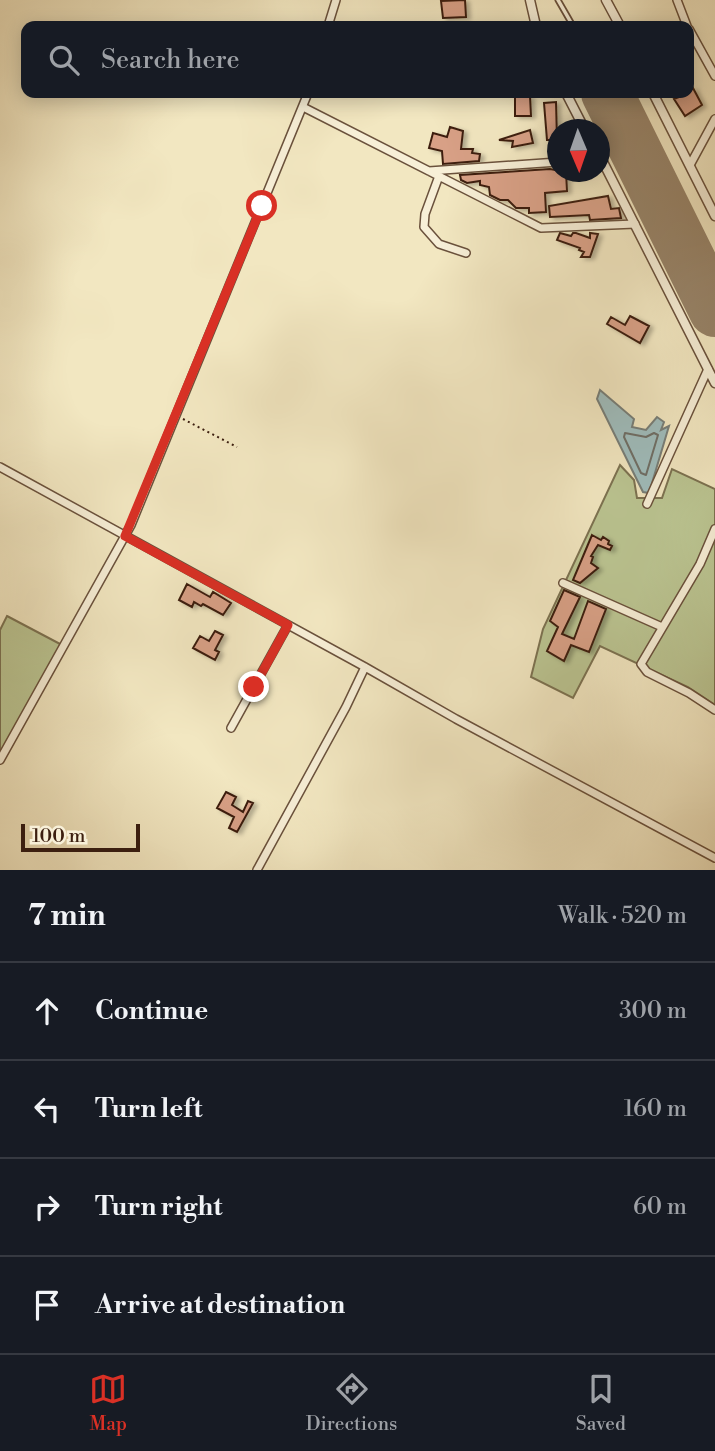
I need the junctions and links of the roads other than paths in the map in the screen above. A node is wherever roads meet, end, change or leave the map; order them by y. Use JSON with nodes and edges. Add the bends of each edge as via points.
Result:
{"nodes":[{"id":1,"x":336,"y":0,"type":"edge"},
{"id":2,"x":530,"y":0,"type":"edge"},
{"id":3,"x":558,"y":0,"type":"edge"},
{"id":4,"x":606,"y":0,"type":"edge"},
{"id":5,"x":677,"y":0,"type":"edge"},
{"id":6,"x":330,"y":21,"type":"edge"},
{"id":7,"x":535,"y":21,"type":"edge"},
{"id":8,"x":570,"y":21,"type":"edge"},
{"id":9,"x":617,"y":21,"type":"edge"},
{"id":10,"x":685,"y":21,"type":"edge"},
{"id":11,"x":694,"y":39,"type":"edge"},
{"id":12,"x":715,"y":76,"type":"edge"},
{"id":13,"x":306,"y":98,"type":"edge"},
{"id":14,"x":569,"y":98,"type":"edge"},
{"id":15,"x":656,"y":98,"type":"edge"},
{"id":16,"x":303,"y":107,"type":"junction"},
{"id":17,"x":580,"y":119,"type":"edge"},
{"id":18,"x":715,"y":119,"type":"edge"},
{"id":19,"x":547,"y":163,"type":"edge"},
{"id":20,"x":690,"y":165,"type":"junction"},
{"id":21,"x":429,"y":171,"type":"junction"},
{"id":22,"x":439,"y":176,"type":"junction"},
{"id":23,"x":610,"y":177,"type":"edge"},
{"id":24,"x":715,"y":216,"type":"edge"},
{"id":25,"x":635,"y":224,"type":"junction"},
{"id":26,"x":466,"y":253,"type":"dead end"},
{"id":27,"x":708,"y":369,"type":"junction"},
{"id":28,"x":715,"y":383,"type":"edge"},
{"id":29,"x":0,"y":467,"type":"edge"},
{"id":30,"x":647,"y":504,"type":"dead end"},
{"id":31,"x":715,"y":529,"type":"edge"},
{"id":32,"x":125,"y":536,"type":"junction"},
{"id":33,"x":563,"y":583,"type":"dead end"},
{"id":34,"x":288,"y":625,"type":"junction"},
{"id":35,"x":662,"y":627,"type":"junction"},
{"id":36,"x":366,"y":667,"type":"junction"},
{"id":37,"x":715,"y":710,"type":"edge"},
{"id":38,"x":231,"y":728,"type":"dead end"},
{"id":39,"x":0,"y":760,"type":"edge"},
{"id":40,"x":715,"y":858,"type":"edge"},
{"id":41,"x":257,"y":870,"type":"edge"}],
"edges":[{"from":1,"to":6,"type":"street"},
{"from":2,"to":7,"type":"street"},
{"from":3,"to":8,"type":"lane"},
{"from":4,"to":9,"type":"street"},
{"from":5,"to":10,"type":"street"},
{"from":11,"to":12,"type":"street"},
{"from":13,"to":16,"type":"street"},
{"from":14,"to":17,"type":"street"},
{"from":15,"to":20,"type":"street"},
{"from":16,"to":21,"type":"street"},
{"from":16,"to":32,"type":"street"},
{"from":18,"to":20,"type":"street"},
{"from":19,"to":21,"type":"street"},
{"from":20,"to":24,"type":"street"},
{"from":21,"to":22,"type":"street"},
{"from":22,"to":25,"type":"street","via":[[541,228]]},
{"from":22,"to":26,"type":"street","via":[[424,228],[439,244]]},
{"from":23,"to":25,"type":"street"},
{"from":25,"to":27,"type":"street"},
{"from":27,"to":28,"type":"street"},
{"from":27,"to":30,"type":"street"},
{"from":29,"to":32,"type":"street"},
{"from":31,"to":35,"type":"street"},
{"from":32,"to":34,"type":"street"},
{"from":32,"to":39,"type":"street"},
{"from":33,"to":35,"type":"street"},
{"from":34,"to":36,"type":"street"},
{"from":34,"to":38,"type":"street"},
{"from":35,"to":37,"type":"street","via":[[642,668]]},
{"from":36,"to":40,"type":"street"},
{"from":36,"to":41,"type":"street"}]}
